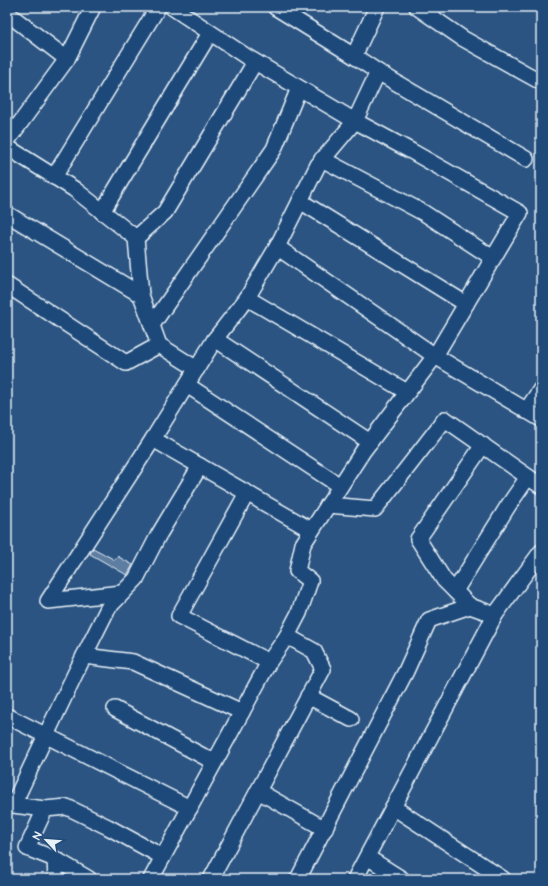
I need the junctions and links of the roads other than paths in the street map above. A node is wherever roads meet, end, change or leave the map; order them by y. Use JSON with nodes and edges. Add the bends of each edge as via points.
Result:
{"nodes":[{"id":1,"x":92,"y":7,"type":"edge"},
{"id":2,"x":158,"y":7,"type":"edge"},
{"id":3,"x":172,"y":7,"type":"edge"},
{"id":4,"x":275,"y":7,"type":"edge"},
{"id":5,"x":377,"y":7,"type":"edge"},
{"id":6,"x":418,"y":7,"type":"edge"},
{"id":7,"x":7,"y":13,"type":"edge"},
{"id":8,"x":210,"y":33,"type":"junction"},
{"id":9,"x":354,"y":56,"type":"junction"},
{"id":10,"x":67,"y":60,"type":"junction"},
{"id":11,"x":255,"y":62,"type":"junction"},
{"id":12,"x":378,"y":72,"type":"junction"},
{"id":13,"x":541,"y":82,"type":"edge"},
{"id":14,"x":299,"y":88,"type":"junction"},
{"id":15,"x":354,"y":121,"type":"junction"},
{"id":16,"x":7,"y":141,"type":"edge"},
{"id":17,"x":7,"y":147,"type":"edge"},
{"id":18,"x":322,"y":159,"type":"junction"},
{"id":19,"x":526,"y":159,"type":"dead end"},
{"id":20,"x":54,"y":177,"type":"junction"},
{"id":21,"x":300,"y":201,"type":"junction"},
{"id":22,"x":102,"y":212,"type":"junction"},
{"id":23,"x":7,"y":214,"type":"edge"},
{"id":24,"x":136,"y":238,"type":"junction"},
{"id":25,"x":277,"y":247,"type":"junction"},
{"id":26,"x":493,"y":258,"type":"junction"},
{"id":27,"x":7,"y":285,"type":"edge"},
{"id":28,"x":142,"y":295,"type":"junction"},
{"id":29,"x":247,"y":298,"type":"junction"},
{"id":30,"x":466,"y":304,"type":"junction"},
{"id":31,"x":152,"y":325,"type":"junction"},
{"id":32,"x":215,"y":340,"type":"junction"},
{"id":33,"x":159,"y":345,"type":"junction"},
{"id":34,"x":435,"y":356,"type":"junction"},
{"id":35,"x":197,"y":370,"type":"junction"},
{"id":36,"x":187,"y":385,"type":"junction"},
{"id":37,"x":541,"y":389,"type":"edge"},
{"id":38,"x":408,"y":392,"type":"junction"},
{"id":39,"x":526,"y":411,"type":"junction"},
{"id":40,"x":541,"y":420,"type":"edge"},
{"id":41,"x":153,"y":439,"type":"junction"},
{"id":42,"x":370,"y":442,"type":"junction"},
{"id":43,"x":482,"y":445,"type":"junction"},
{"id":44,"x":200,"y":466,"type":"junction"},
{"id":45,"x":528,"y":477,"type":"junction"},
{"id":46,"x":340,"y":486,"type":"junction"},
{"id":47,"x":541,"y":486,"type":"edge"},
{"id":48,"x":247,"y":493,"type":"junction"},
{"id":49,"x":328,"y":505,"type":"junction"},
{"id":50,"x":311,"y":530,"type":"junction"},
{"id":51,"x":541,"y":552,"type":"edge"},
{"id":52,"x":455,"y":591,"type":"junction"},
{"id":53,"x":122,"y":593,"type":"junction"},
{"id":54,"x":470,"y":606,"type":"junction"},
{"id":55,"x":495,"y":615,"type":"junction"},
{"id":56,"x":287,"y":636,"type":"junction"},
{"id":57,"x":84,"y":656,"type":"junction"},
{"id":58,"x":269,"y":662,"type":"junction"},
{"id":59,"x":308,"y":696,"type":"junction"},
{"id":60,"x":115,"y":709,"type":"dead end"},
{"id":61,"x":242,"y":712,"type":"junction"},
{"id":62,"x":7,"y":716,"type":"edge"},
{"id":63,"x":351,"y":719,"type":"dead end"},
{"id":64,"x":46,"y":735,"type":"junction"},
{"id":65,"x":214,"y":762,"type":"junction"},
{"id":66,"x":258,"y":791,"type":"junction"},
{"id":67,"x":190,"y":808,"type":"junction"},
{"id":68,"x":393,"y":808,"type":"junction"},
{"id":69,"x":45,"y":809,"type":"junction"},
{"id":70,"x":324,"y":829,"type":"junction"},
{"id":71,"x":163,"y":857,"type":"junction"},
{"id":72,"x":367,"y":857,"type":"junction"},
{"id":73,"x":55,"y":859,"type":"junction"},
{"id":74,"x":56,"y":879,"type":"edge"},
{"id":75,"x":89,"y":879,"type":"edge"},
{"id":76,"x":151,"y":879,"type":"edge"},
{"id":77,"x":211,"y":879,"type":"edge"},
{"id":78,"x":298,"y":879,"type":"edge"},
{"id":79,"x":356,"y":879,"type":"edge"},
{"id":80,"x":402,"y":879,"type":"edge"},
{"id":81,"x":503,"y":879,"type":"edge"}],
"edges":[{"from":1,"to":10,"type":"street"},
{"from":2,"to":20,"type":"street"},
{"from":3,"to":8,"type":"street"},
{"from":4,"to":9,"type":"street"},
{"from":5,"to":9,"type":"street"},
{"from":6,"to":13,"type":"street","via":[[462,38]]},
{"from":7,"to":10,"type":"street"},
{"from":8,"to":11,"type":"street"},
{"from":8,"to":22,"type":"street"},
{"from":9,"to":12,"type":"street"},
{"from":10,"to":16,"type":"street"},
{"from":11,"to":14,"type":"street"},
{"from":11,"to":24,"type":"street","via":[[165,212]]},
{"from":12,"to":15,"type":"street"},
{"from":12,"to":19,"type":"street"},
{"from":14,"to":15,"type":"street"},
{"from":14,"to":31,"type":"street","via":[[274,149]]},
{"from":15,"to":18,"type":"street"},
{"from":15,"to":26,"type":"street","via":[[520,213]]},
{"from":17,"to":20,"type":"street"},
{"from":18,"to":21,"type":"street"},
{"from":18,"to":26,"type":"street","via":[[424,213]]},
{"from":20,"to":22,"type":"street","via":[[74,189]]},
{"from":21,"to":25,"type":"street"},
{"from":21,"to":30,"type":"street"},
{"from":22,"to":24,"type":"street"},
{"from":23,"to":28,"type":"street"},
{"from":24,"to":28,"type":"street"},
{"from":25,"to":29,"type":"street"},
{"from":25,"to":34,"type":"street"},
{"from":26,"to":30,"type":"street"},
{"from":27,"to":33,"type":"street","via":[[126,363]]},
{"from":28,"to":31,"type":"street"},
{"from":29,"to":32,"type":"street"},
{"from":29,"to":38,"type":"street"},
{"from":30,"to":34,"type":"street"},
{"from":31,"to":33,"type":"street"},
{"from":32,"to":35,"type":"street"},
{"from":32,"to":42,"type":"street"},
{"from":33,"to":35,"type":"street"},
{"from":34,"to":38,"type":"street"},
{"from":34,"to":39,"type":"street"},
{"from":35,"to":36,"type":"street"},
{"from":36,"to":41,"type":"street"},
{"from":36,"to":46,"type":"street"},
{"from":37,"to":39,"type":"street"},
{"from":38,"to":42,"type":"street"},
{"from":39,"to":40,"type":"street"},
{"from":41,"to":44,"type":"street"},
{"from":41,"to":53,"type":"street","via":[[48,602]]},
{"from":42,"to":46,"type":"street"},
{"from":43,"to":45,"type":"street"},
{"from":43,"to":49,"type":"street","via":[[445,419],[375,509]]},
{"from":43,"to":52,"type":"street","via":[[418,539],[444,580]]},
{"from":44,"to":48,"type":"street"},
{"from":44,"to":53,"type":"street","via":[[158,536],[136,580]]},
{"from":45,"to":47,"type":"street"},
{"from":45,"to":52,"type":"street"},
{"from":46,"to":49,"type":"street"},
{"from":48,"to":50,"type":"street"},
{"from":48,"to":58,"type":"street","via":[[179,616]]},
{"from":49,"to":50,"type":"street"},
{"from":50,"to":56,"type":"street","via":[[303,544],[297,571],[310,581],[299,613]]},
{"from":51,"to":55,"type":"street"},
{"from":52,"to":54,"type":"street"},
{"from":53,"to":57,"type":"street","via":[[108,608]]},
{"from":54,"to":55,"type":"street"},
{"from":54,"to":70,"type":"street","via":[[430,620],[406,672]]},
{"from":55,"to":68,"type":"street"},
{"from":56,"to":58,"type":"street"},
{"from":56,"to":59,"type":"street","via":[[314,651],[323,669]]},
{"from":57,"to":61,"type":"street","via":[[133,662]]},
{"from":57,"to":64,"type":"street"},
{"from":58,"to":61,"type":"street"},
{"from":59,"to":63,"type":"street"},
{"from":59,"to":66,"type":"street"},
{"from":60,"to":65,"type":"street"},
{"from":61,"to":65,"type":"street"},
{"from":62,"to":64,"type":"street"},
{"from":64,"to":67,"type":"street"},
{"from":64,"to":69,"type":"street","via":[[13,805]]},
{"from":65,"to":67,"type":"street"},
{"from":66,"to":70,"type":"street"},
{"from":66,"to":77,"type":"street"},
{"from":67,"to":71,"type":"street"},
{"from":68,"to":72,"type":"street"},
{"from":68,"to":81,"type":"street"},
{"from":69,"to":71,"type":"street","via":[[67,807]]},
{"from":69,"to":73,"type":"street","via":[[27,848]]},
{"from":70,"to":78,"type":"street"},
{"from":71,"to":76,"type":"street"},
{"from":72,"to":79,"type":"street"},
{"from":72,"to":80,"type":"street"},
{"from":73,"to":74,"type":"street"},
{"from":73,"to":75,"type":"street"}]}
